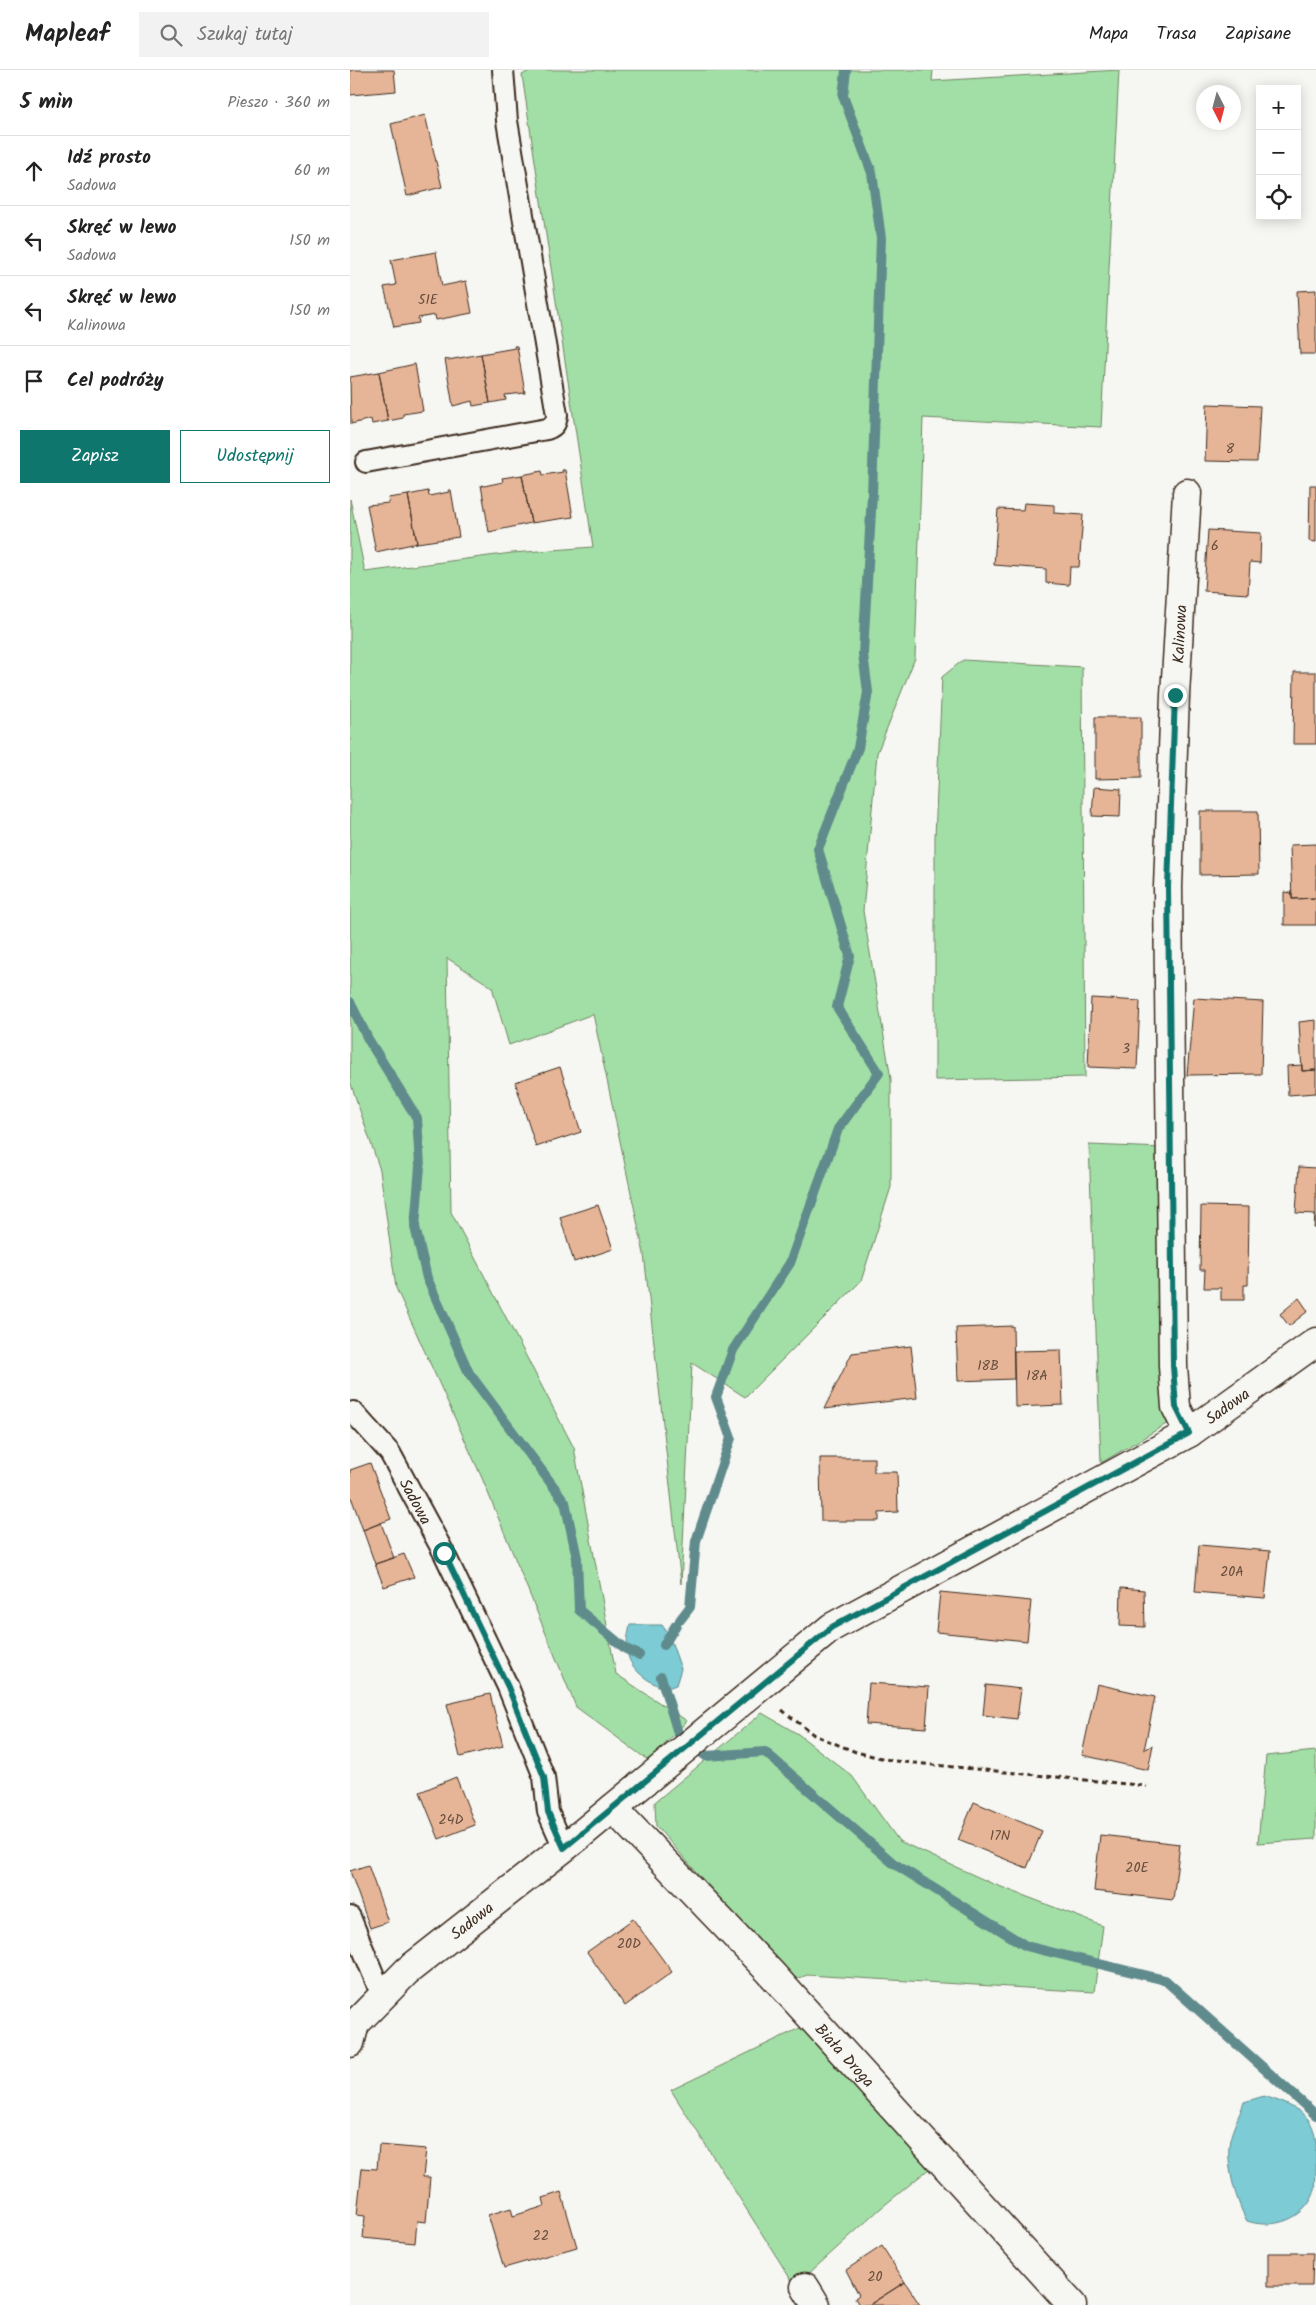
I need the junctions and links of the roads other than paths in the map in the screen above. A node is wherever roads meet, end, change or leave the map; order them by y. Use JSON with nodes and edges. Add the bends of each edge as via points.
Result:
{"nodes":[{"id":1,"x":503,"y":70,"type":"edge"},
{"id":2,"x":366,"y":462,"type":"dead end"},
{"id":3,"x":1187,"y":493,"type":"dead end"},
{"id":4,"x":1316,"y":1342,"type":"edge"},
{"id":5,"x":353,"y":1412,"type":"dead end"},
{"id":6,"x":1189,"y":1433,"type":"junction"},
{"id":7,"x":613,"y":1808,"type":"junction"},
{"id":8,"x":564,"y":1848,"type":"junction"},
{"id":9,"x":350,"y":1917,"type":"edge"},
{"id":10,"x":382,"y":1996,"type":"junction"},
{"id":11,"x":350,"y":2044,"type":"edge"},
{"id":12,"x":1072,"y":2305,"type":"edge"}],
"edges":[{"from":1,"to":2,"type":"lane","via":[[507,121],[558,415],[556,422],[547,429]]},
{"from":3,"to":6,"type":"street","name":"Kalinowa","via":[[1174,714],[1168,906],[1173,1366],[1176,1407]]},
{"from":4,"to":6,"type":"street","name":"Sadowa"},
{"from":5,"to":8,"type":"lane","name":"Sadowa","via":[[390,1453],[444,1553],[508,1687],[544,1777],[548,1812]]},
{"from":6,"to":7,"type":"street","name":"Sadowa","via":[[832,1627]]},
{"from":7,"to":8,"type":"street","name":"Sadowa"},
{"from":7,"to":12,"type":"street","name":"Biała Droga","via":[[770,1972]]},
{"from":8,"to":10,"type":"street","name":"Sadowa","via":[[406,1971]]},
{"from":9,"to":10,"type":"lane"},
{"from":10,"to":11,"type":"street","name":"Sadowa","via":[[355,2024]]}]}
